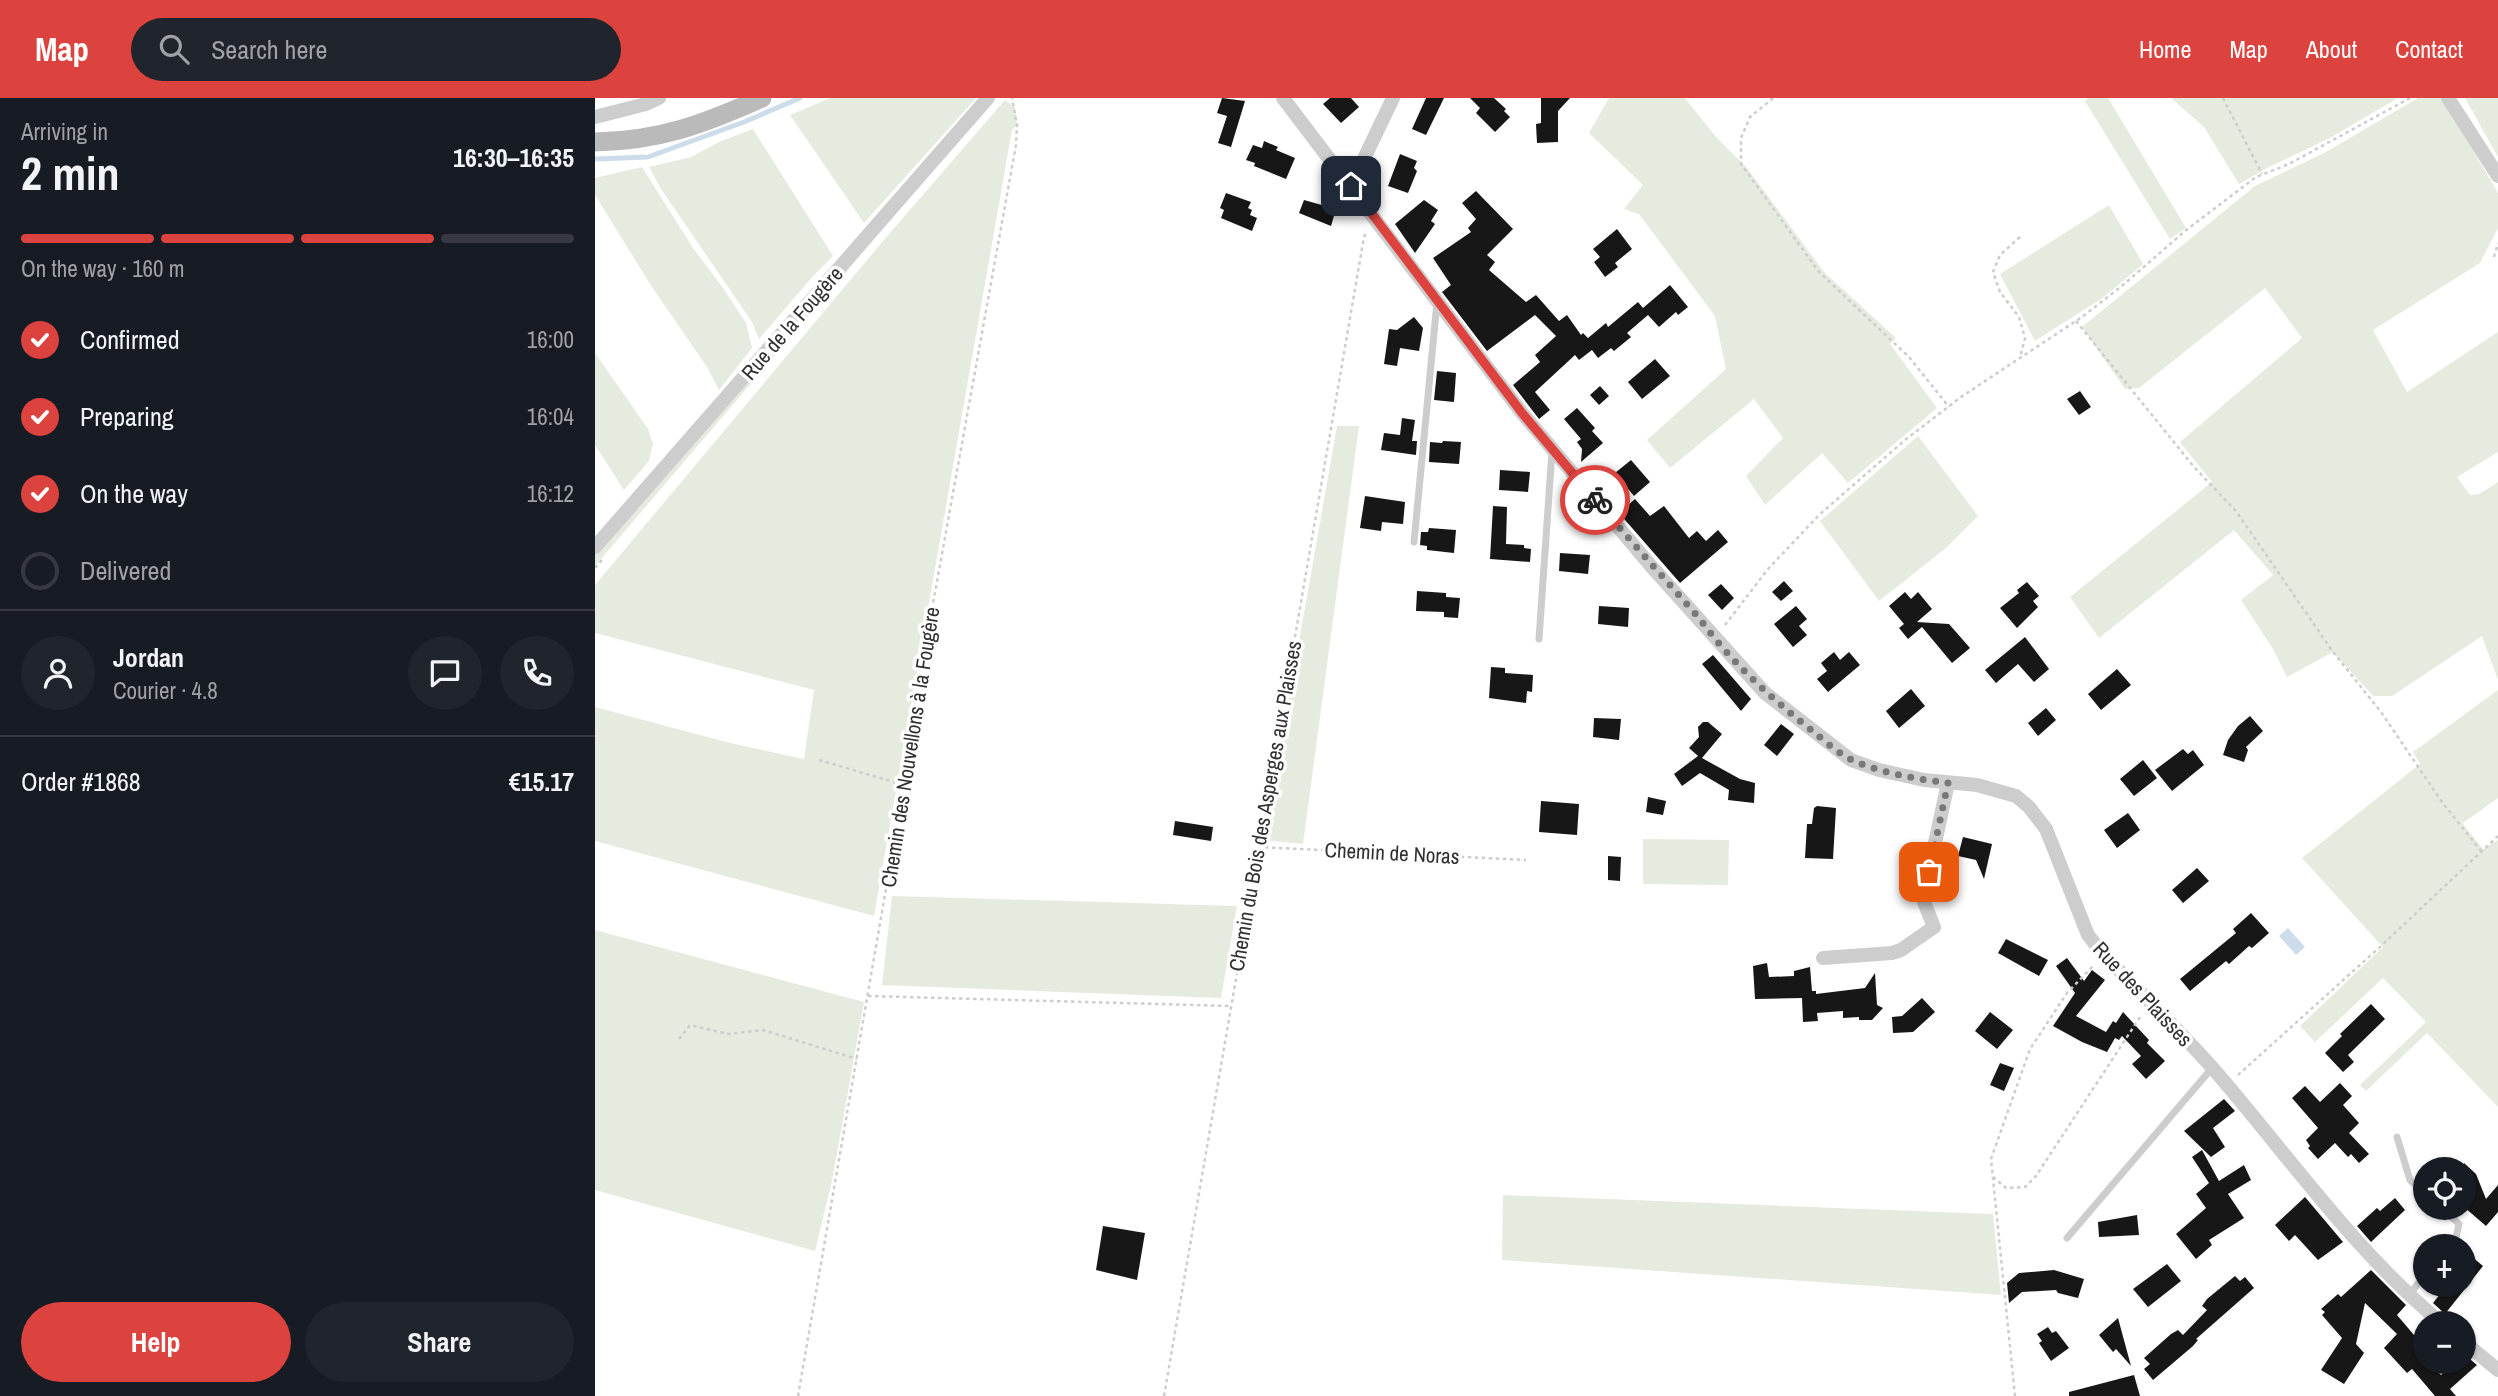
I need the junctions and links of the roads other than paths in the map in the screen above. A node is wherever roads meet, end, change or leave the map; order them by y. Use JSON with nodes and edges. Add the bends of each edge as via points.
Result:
{"nodes":[{"id":1,"x":659,"y":98,"type":"edge"},
{"id":2,"x":762,"y":98,"type":"edge"},
{"id":3,"x":988,"y":98,"type":"edge"},
{"id":4,"x":1283,"y":98,"type":"edge"},
{"id":5,"x":1393,"y":98,"type":"edge"},
{"id":6,"x":2448,"y":98,"type":"edge"},
{"id":7,"x":595,"y":117,"type":"edge"},
{"id":8,"x":595,"y":142,"type":"edge"},
{"id":9,"x":2498,"y":176,"type":"edge"},
{"id":10,"x":1351,"y":186,"type":"junction"},
{"id":11,"x":1437,"y":301,"type":"junction"},
{"id":12,"x":1552,"y":449,"type":"junction"},
{"id":13,"x":1415,"y":542,"type":"dead end"},
{"id":14,"x":595,"y":547,"type":"edge"},
{"id":15,"x":1539,"y":639,"type":"dead end"},
{"id":16,"x":1948,"y":783,"type":"junction"},
{"id":17,"x":1823,"y":958,"type":"dead end"},
{"id":18,"x":2212,"y":1068,"type":"junction"},
{"id":19,"x":2397,"y":1137,"type":"dead end"},
{"id":20,"x":2413,"y":1183,"type":"edge"},
{"id":21,"x":2067,"y":1238,"type":"dead end"},
{"id":22,"x":2413,"y":1289,"type":"edge"},
{"id":23,"x":2408,"y":1295,"type":"junction"},
{"id":24,"x":2427,"y":1311,"type":"edge"},
{"id":25,"x":2476,"y":1352,"type":"edge"},
{"id":26,"x":2498,"y":1370,"type":"edge"}],
"edges":[{"from":1,"to":7,"type":"street"},
{"from":2,"to":8,"type":"main road","via":[[662,136]]},
{"from":3,"to":14,"type":"street","name":"Rue de la Fougère"},
{"from":4,"to":10,"type":"street","name":"Rue des Plaisses"},
{"from":5,"to":10,"type":"street"},
{"from":6,"to":9,"type":"street"},
{"from":10,"to":11,"type":"street","name":"Rue des Plaisses"},
{"from":11,"to":12,"type":"street","name":"Rue des Plaisses"},
{"from":11,"to":13,"type":"lane"},
{"from":12,"to":15,"type":"lane"},
{"from":12,"to":16,"type":"street","name":"Rue des Plaisses","via":[[1765,692],[1851,760]]},
{"from":16,"to":17,"type":"street","via":[[1924,894],[1934,927],[1892,953]]},
{"from":16,"to":18,"type":"street","name":"Rue des Plaisses","via":[[1999,790],[2029,807],[2046,829],[2088,935]]},
{"from":18,"to":21,"type":"lane"},
{"from":18,"to":23,"type":"street","name":"Rue des Plaisses","via":[[2347,1232]]},
{"from":19,"to":20,"type":"lane"},
{"from":22,"to":23,"type":"lane"},
{"from":23,"to":24,"type":"street","name":"Rue des Plaisses"},
{"from":25,"to":26,"type":"street"}]}
